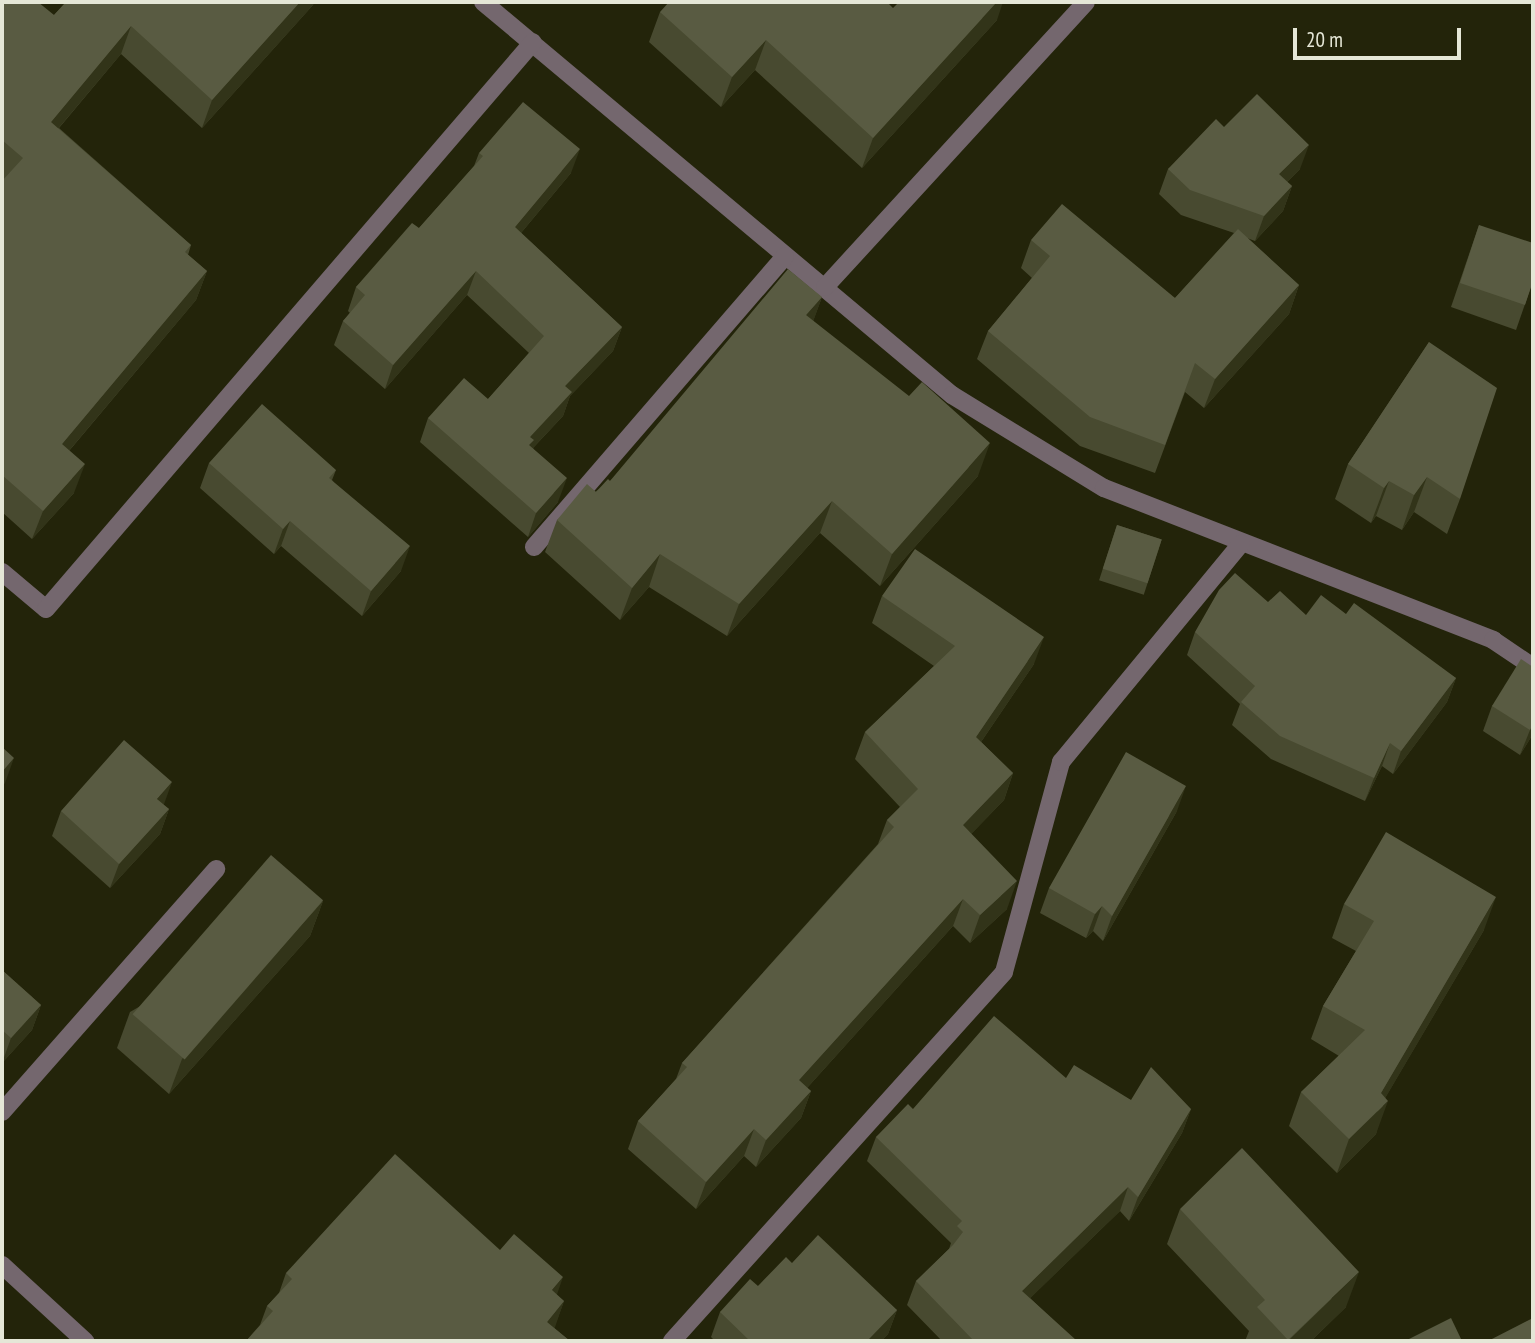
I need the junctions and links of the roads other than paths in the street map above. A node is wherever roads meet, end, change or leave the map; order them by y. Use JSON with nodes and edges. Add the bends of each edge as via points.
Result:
{"nodes":[{"id":1,"x":483,"y":2,"type":"edge"},
{"id":2,"x":1086,"y":2,"type":"edge"},
{"id":3,"x":533,"y":42,"type":"junction"},
{"id":4,"x":785,"y":256,"type":"junction"},
{"id":5,"x":825,"y":286,"type":"junction"},
{"id":6,"x":1241,"y":544,"type":"junction"},
{"id":7,"x":534,"y":547,"type":"dead end"},
{"id":8,"x":2,"y":572,"type":"edge"},
{"id":9,"x":1533,"y":667,"type":"edge"},
{"id":10,"x":216,"y":869,"type":"dead end"},
{"id":11,"x":2,"y":1112,"type":"edge"},
{"id":12,"x":2,"y":1265,"type":"edge"},
{"id":13,"x":679,"y":1339,"type":"edge"},
{"id":14,"x":85,"y":1341,"type":"edge"}],
"edges":[{"from":1,"to":3,"type":"street"},
{"from":2,"to":5,"type":"street"},
{"from":3,"to":4,"type":"street"},
{"from":3,"to":8,"type":"street","via":[[46,609]]},
{"from":4,"to":5,"type":"street"},
{"from":4,"to":7,"type":"street"},
{"from":5,"to":6,"type":"street","via":[[952,395],[1104,488]]},
{"from":6,"to":9,"type":"street","via":[[1493,640]]},
{"from":6,"to":13,"type":"street","via":[[1062,762],[1004,972]]},
{"from":10,"to":11,"type":"street"},
{"from":12,"to":14,"type":"street"}]}
